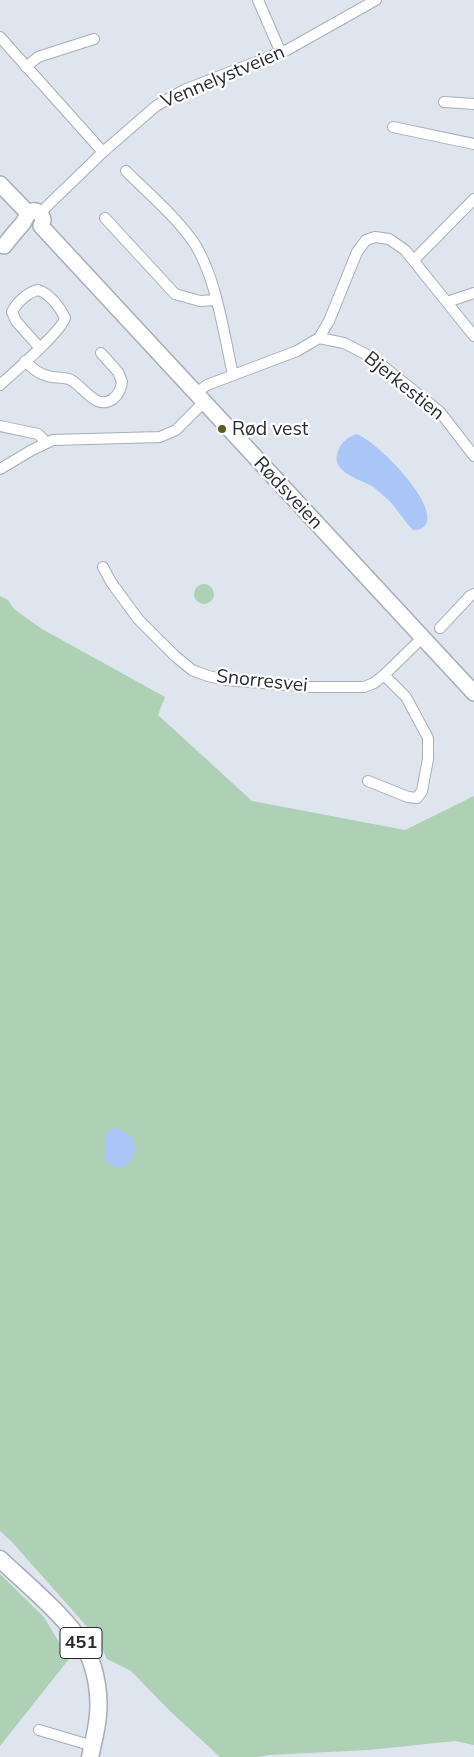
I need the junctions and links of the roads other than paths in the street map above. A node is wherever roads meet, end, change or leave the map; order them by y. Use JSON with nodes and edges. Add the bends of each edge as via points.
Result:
{"nodes":[{"id":1,"x":258,"y":0,"type":"edge"},
{"id":2,"x":376,"y":0,"type":"edge"},
{"id":3,"x":0,"y":36,"type":"edge"},
{"id":4,"x":94,"y":39,"type":"dead end"},
{"id":5,"x":281,"y":53,"type":"junction"},
{"id":6,"x":26,"y":67,"type":"junction"},
{"id":7,"x":444,"y":102,"type":"dead end"},
{"id":8,"x":474,"y":104,"type":"edge"},
{"id":9,"x":393,"y":128,"type":"dead end"},
{"id":10,"x":474,"y":144,"type":"edge"},
{"id":11,"x":103,"y":152,"type":"junction"},
{"id":12,"x":126,"y":172,"type":"dead end"},
{"id":13,"x":0,"y":184,"type":"edge"},
{"id":14,"x":474,"y":199,"type":"edge"},
{"id":15,"x":105,"y":218,"type":"dead end"},
{"id":16,"x":33,"y":220,"type":"junction"},
{"id":17,"x":2,"y":247,"type":"edge"},
{"id":18,"x":414,"y":260,"type":"junction"},
{"id":19,"x":474,"y":293,"type":"edge"},
{"id":20,"x":216,"y":300,"type":"junction"},
{"id":21,"x":447,"y":302,"type":"junction"},
{"id":22,"x":474,"y":336,"type":"edge"},
{"id":23,"x":319,"y":338,"type":"junction"},
{"id":24,"x":39,"y":348,"type":"junction"},
{"id":25,"x":100,"y":353,"type":"dead end"},
{"id":26,"x":25,"y":361,"type":"junction"},
{"id":27,"x":233,"y":375,"type":"junction"},
{"id":28,"x":0,"y":385,"type":"edge"},
{"id":29,"x":200,"y":398,"type":"junction"},
{"id":30,"x":0,"y":426,"type":"edge"},
{"id":31,"x":46,"y":442,"type":"junction"},
{"id":32,"x":474,"y":456,"type":"edge"},
{"id":33,"x":0,"y":468,"type":"edge"},
{"id":34,"x":104,"y":567,"type":"dead end"},
{"id":35,"x":474,"y":594,"type":"edge"},
{"id":36,"x":440,"y":628,"type":"dead end"},
{"id":37,"x":422,"y":638,"type":"junction"},
{"id":38,"x":384,"y":675,"type":"junction"},
{"id":39,"x":474,"y":693,"type":"edge"},
{"id":40,"x":368,"y":781,"type":"dead end"},
{"id":41,"x":0,"y":1559,"type":"edge"},
{"id":42,"x":39,"y":1730,"type":"dead end"},
{"id":43,"x":91,"y":1751,"type":"edge"}],
"edges":[{"from":1,"to":5,"type":"street"},
{"from":2,"to":5,"type":"street","name":"Vennelystveien"},
{"from":3,"to":6,"type":"street"},
{"from":4,"to":6,"type":"street","via":[[38,58]]},
{"from":5,"to":11,"type":"street","name":"Vennelystveien","via":[[172,96]]},
{"from":6,"to":11,"type":"street"},
{"from":7,"to":8,"type":"street"},
{"from":9,"to":10,"type":"street"},
{"from":11,"to":16,"type":"street","name":"Vennelystveien"},
{"from":12,"to":20,"type":"street","via":[[182,226],[194,242]]},
{"from":13,"to":16,"type":"street","name":"Rødsveien"},
{"from":14,"to":18,"type":"street"},
{"from":15,"to":20,"type":"street","via":[[175,294],[200,301]]},
{"from":16,"to":17,"type":"street"},
{"from":16,"to":29,"type":"street","name":"Rødsveien"},
{"from":18,"to":21,"type":"street"},
{"from":18,"to":23,"type":"street","via":[[389,239],[375,237],[366,240],[357,252]]},
{"from":19,"to":21,"type":"street"},
{"from":20,"to":27,"type":"street"},
{"from":21,"to":22,"type":"street"},
{"from":23,"to":27,"type":"street","via":[[297,351]]},
{"from":23,"to":32,"type":"street","name":"Bjerkestien","via":[[344,344],[373,358],[440,412]]},
{"from":24,"to":24,"type":"street","via":[[12,312],[31,292],[38,290],[46,293],[65,318]]},
{"from":24,"to":26,"type":"street"},
{"from":25,"to":26,"type":"street","via":[[118,372],[122,382],[116,396],[109,402],[94,399],[72,381],[44,375]]},
{"from":26,"to":28,"type":"street"},
{"from":27,"to":29,"type":"street","via":[[207,385]]},
{"from":29,"to":31,"type":"street","via":[[176,430],[160,437]]},
{"from":29,"to":37,"type":"street","name":"Rødsveien"},
{"from":30,"to":31,"type":"street","via":[[38,434]]},
{"from":31,"to":33,"type":"street"},
{"from":34,"to":38,"type":"street","name":"Snorresvei","via":[[110,582],[138,619],[192,670],[226,680],[346,688],[370,686]]},
{"from":35,"to":36,"type":"street"},
{"from":37,"to":38,"type":"street","name":"Snorresvei"},
{"from":37,"to":39,"type":"street","name":"Rødsveien"},
{"from":38,"to":40,"type":"street","via":[[406,697],[425,729],[429,742],[428,759],[422,791],[417,798]]},
{"from":41,"to":43,"type":"main road","number":"451","via":[[75,1633],[87,1652],[98,1695]]},
{"from":42,"to":43,"type":"street"}]}
